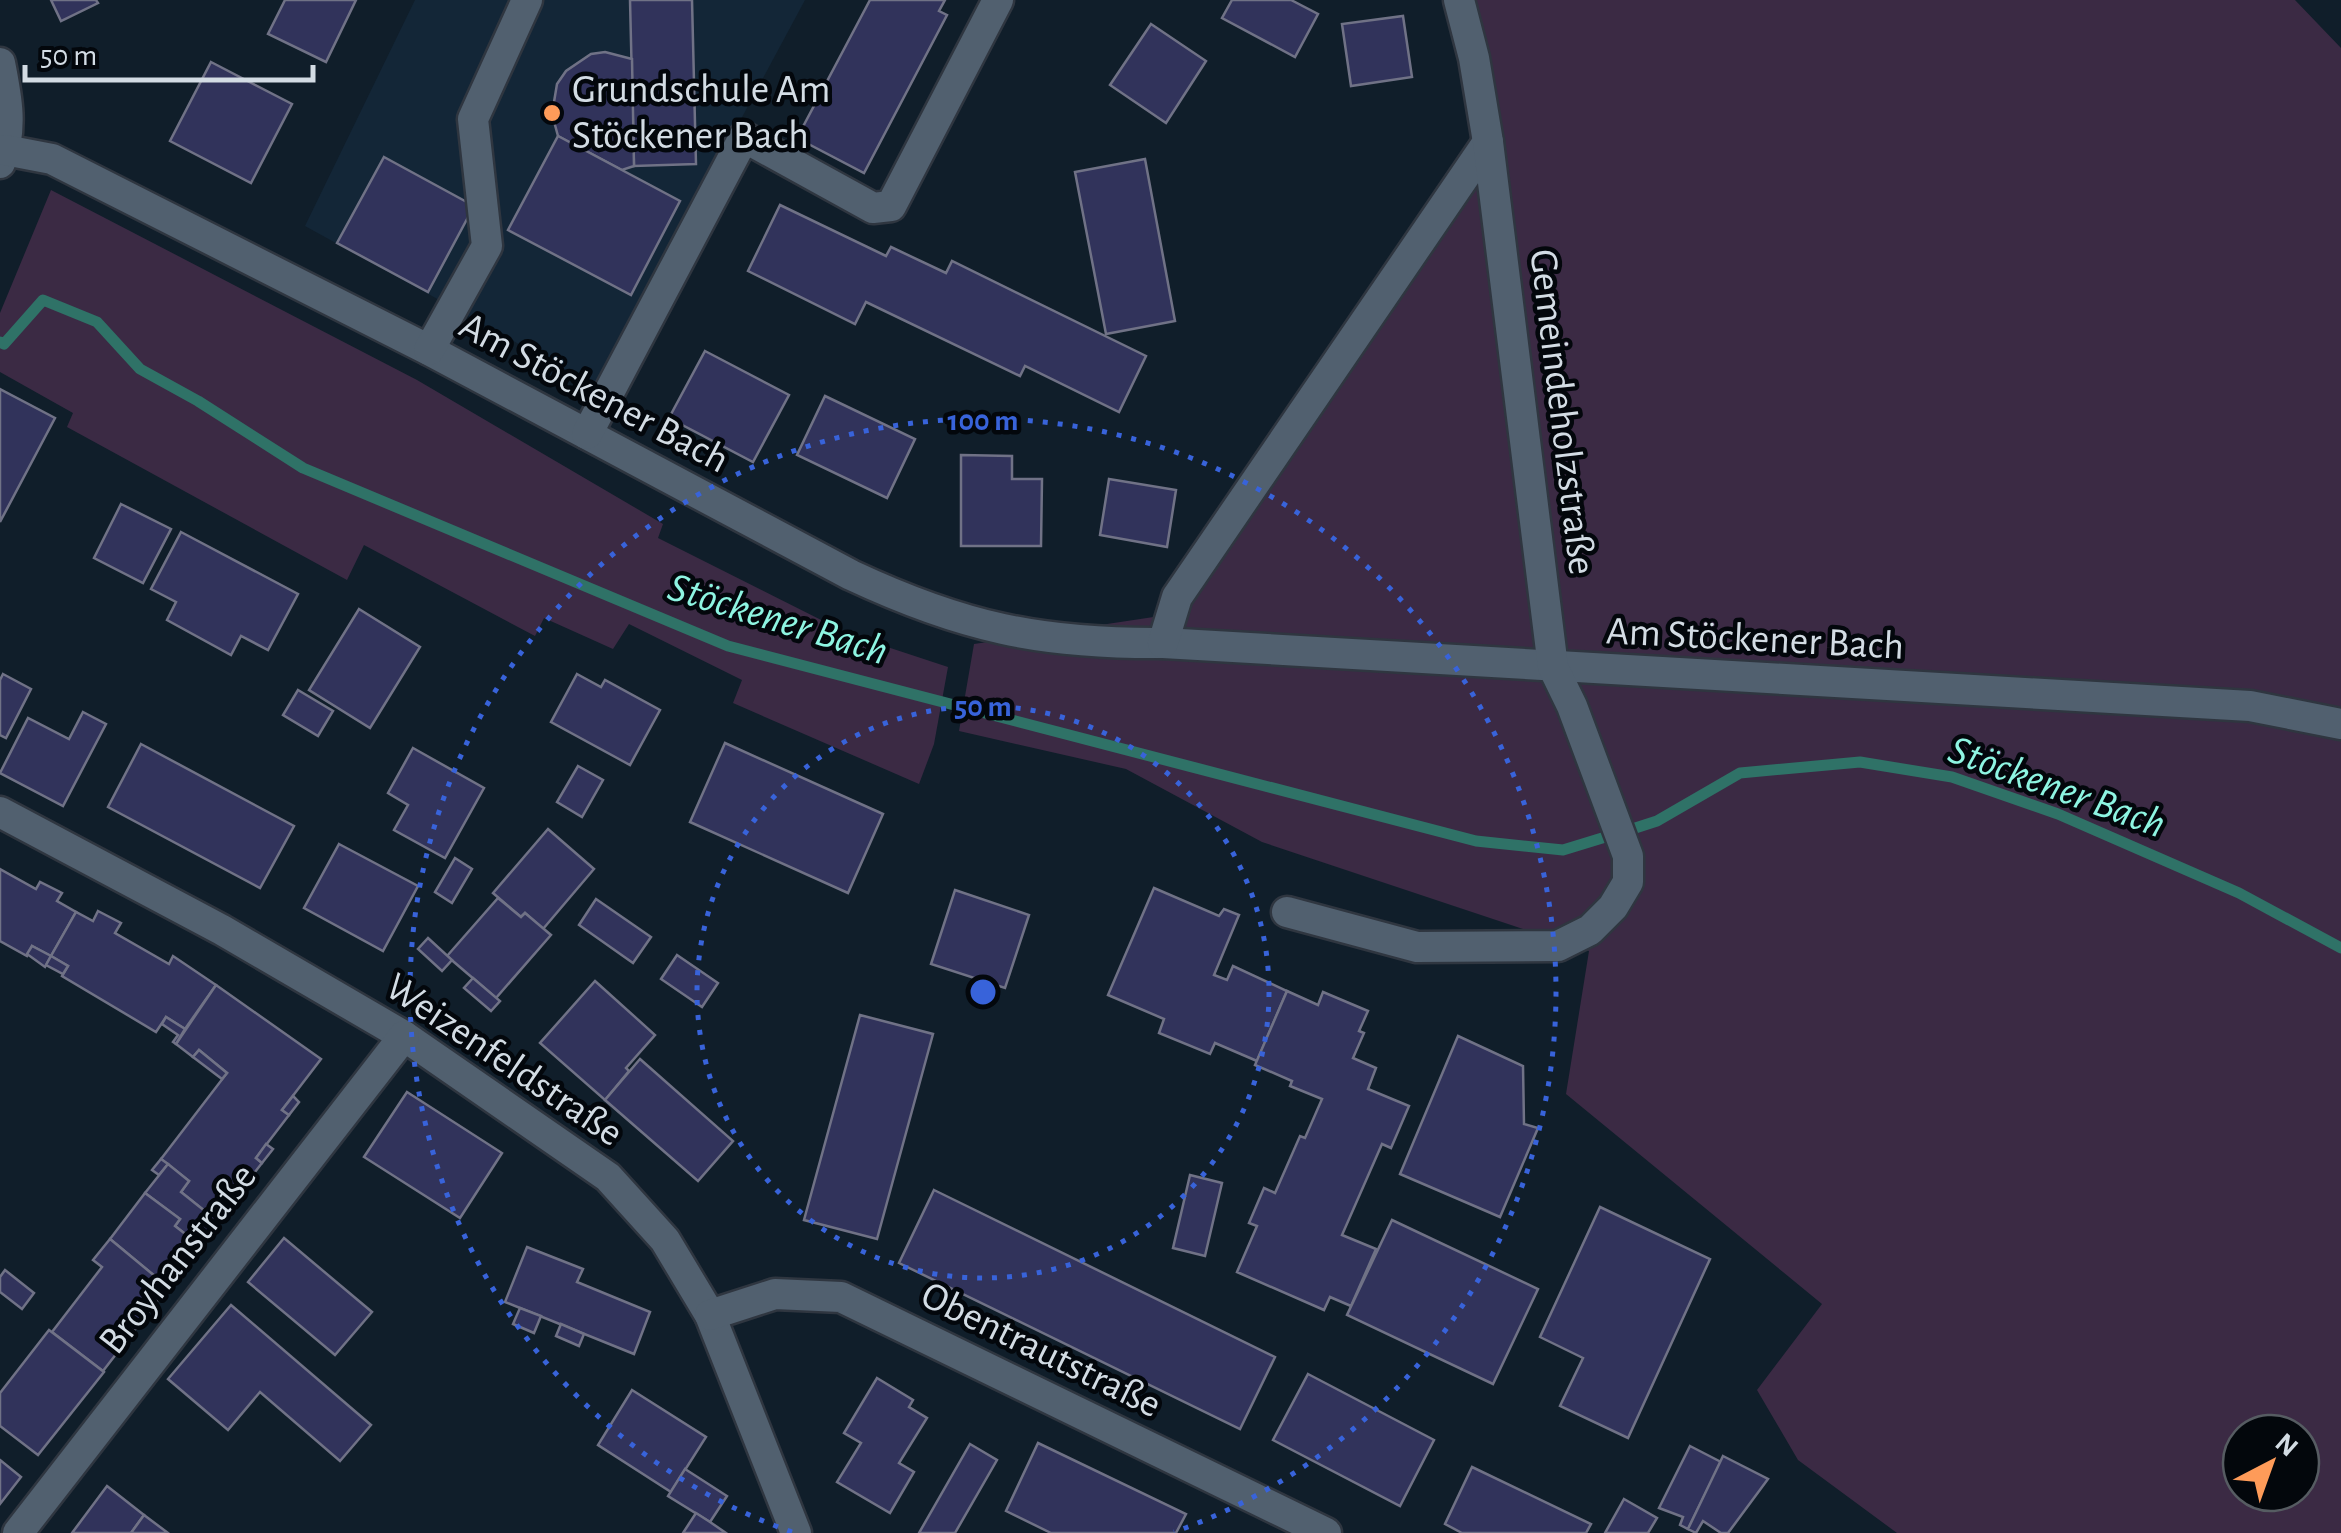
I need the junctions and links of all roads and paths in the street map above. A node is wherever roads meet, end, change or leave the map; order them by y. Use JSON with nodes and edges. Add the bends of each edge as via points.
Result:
{"nodes":[{"id":1,"x":528,"y":0,"type":"edge"},
{"id":2,"x":998,"y":0,"type":"edge"},
{"id":3,"x":1458,"y":0,"type":"edge"},
{"id":4,"x":0,"y":63,"type":"edge"},
{"id":5,"x":1488,"y":142,"type":"junction"},
{"id":6,"x":2,"y":157,"type":"edge"},
{"id":7,"x":429,"y":350,"type":"junction"},
{"id":8,"x":587,"y":434,"type":"junction"},
{"id":9,"x":1163,"y":643,"type":"junction"},
{"id":10,"x":1554,"y":668,"type":"junction"},
{"id":11,"x":2341,"y":724,"type":"edge"},
{"id":12,"x":0,"y":812,"type":"edge"},
{"id":13,"x":1287,"y":912,"type":"dead end"},
{"id":14,"x":404,"y":1036,"type":"junction"},
{"id":15,"x":710,"y":1315,"type":"junction"},
{"id":16,"x":18,"y":1533,"type":"edge"},
{"id":17,"x":796,"y":1533,"type":"edge"},
{"id":18,"x":1326,"y":1533,"type":"edge"}],
"edges":[{"from":1,"to":7,"type":"street","via":[[472,119],[486,246]]},
{"from":2,"to":8,"type":"street","via":[[892,206],[872,208],[744,137]]},
{"from":3,"to":5,"type":"street","name":"Gemeindeholzstraße"},
{"from":4,"to":6,"type":"street","via":[[9,128]]},
{"from":5,"to":9,"type":"street","via":[[1177,597]]},
{"from":5,"to":10,"type":"street","name":"Gemeindeholzstraße"},
{"from":6,"to":7,"type":"street","name":"Am Stöckener Bach","via":[[52,160]]},
{"from":7,"to":8,"type":"street","name":"Am Stöckener Bach"},
{"from":8,"to":9,"type":"street","name":"Am Stöckener Bach","via":[[914,605],[1045,638]]},
{"from":9,"to":10,"type":"street","name":"Am Stöckener Bach"},
{"from":10,"to":11,"type":"street","name":"Am Stöckener Bach","via":[[2250,706]]},
{"from":10,"to":13,"type":"street","name":"Gemeindeholzstraße","via":[[1628,856],[1628,882],[1590,930],[1558,946],[1417,947]]},
{"from":12,"to":14,"type":"street","name":"Weizenfeldstraße"},
{"from":14,"to":15,"type":"street","name":"Weizenfeldstraße","via":[[608,1176],[666,1240]]},
{"from":14,"to":16,"type":"street","name":"Broyhanstraße"},
{"from":15,"to":17,"type":"street","name":"Weizenfeldstraße"},
{"from":15,"to":18,"type":"street","name":"Obentrautstraße","via":[[776,1294],[841,1297]]}]}
